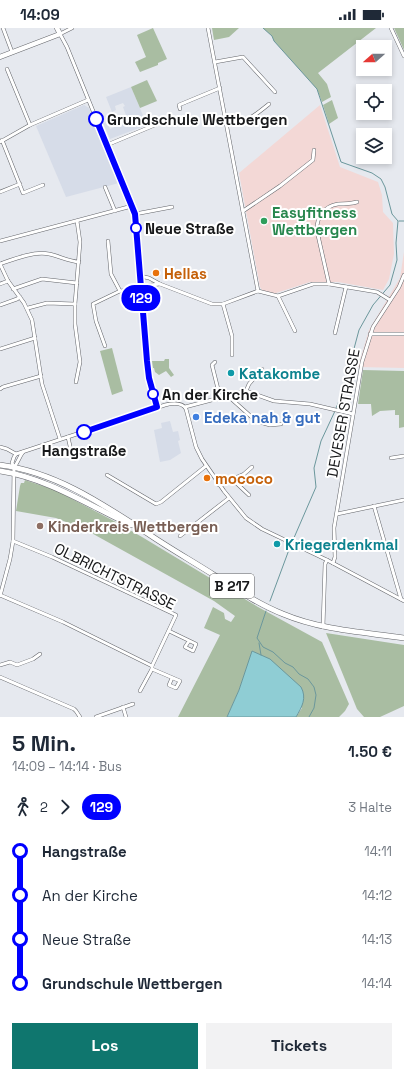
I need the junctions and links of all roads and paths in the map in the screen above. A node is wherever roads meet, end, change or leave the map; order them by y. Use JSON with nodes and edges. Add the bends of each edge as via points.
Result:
{"nodes":[{"id":1,"x":3,"y":28,"type":"edge"},
{"id":2,"x":57,"y":28,"type":"edge"},
{"id":3,"x":72,"y":28,"type":"edge"},
{"id":4,"x":208,"y":28,"type":"edge"},
{"id":5,"x":391,"y":28,"type":"edge"},
{"id":6,"x":60,"y":34,"type":"junction"},
{"id":7,"x":12,"y":52,"type":"junction"},
{"id":8,"x":404,"y":56,"type":"edge"},
{"id":9,"x":0,"y":57,"type":"edge"},
{"id":10,"x":215,"y":62,"type":"junction"},
{"id":11,"x":7,"y":69,"type":"dead end"},
{"id":12,"x":220,"y":88,"type":"junction"},
{"id":13,"x":275,"y":92,"type":"dead end"},
{"id":14,"x":88,"y":100,"type":"junction"},
{"id":15,"x":269,"y":104,"type":"dead end"},
{"id":16,"x":180,"y":109,"type":"dead end"},
{"id":17,"x":162,"y":122,"type":"dead end"},
{"id":18,"x":30,"y":125,"type":"junction"},
{"id":19,"x":227,"y":125,"type":"junction"},
{"id":20,"x":1,"y":141,"type":"edge"},
{"id":21,"x":107,"y":145,"type":"junction"},
{"id":22,"x":314,"y":150,"type":"dead end"},
{"id":23,"x":20,"y":184,"type":"junction"},
{"id":24,"x":43,"y":185,"type":"dead end"},
{"id":25,"x":105,"y":187,"type":"dead end"},
{"id":26,"x":0,"y":192,"type":"edge"},
{"id":27,"x":357,"y":202,"type":"dead end"},
{"id":28,"x":132,"y":206,"type":"junction"},
{"id":29,"x":172,"y":207,"type":"dead end"},
{"id":30,"x":115,"y":211,"type":"junction"},
{"id":31,"x":243,"y":212,"type":"junction"},
{"id":32,"x":135,"y":214,"type":"junction"},
{"id":33,"x":77,"y":221,"type":"junction"},
{"id":34,"x":0,"y":241,"type":"edge"},
{"id":35,"x":108,"y":241,"type":"dead end"},
{"id":36,"x":79,"y":262,"type":"junction"},
{"id":37,"x":0,"y":264,"type":"edge"},
{"id":38,"x":404,"y":275,"type":"edge"},
{"id":39,"x":140,"y":276,"type":"junction"},
{"id":40,"x":8,"y":282,"type":"junction"},
{"id":41,"x":77,"y":283,"type":"junction"},
{"id":42,"x":0,"y":284,"type":"edge"},
{"id":43,"x":160,"y":284,"type":"junction"},
{"id":44,"x":330,"y":284,"type":"junction"},
{"id":45,"x":346,"y":287,"type":"junction"},
{"id":46,"x":141,"y":288,"type":"junction"},
{"id":47,"x":13,"y":289,"type":"junction"},
{"id":48,"x":120,"y":290,"type":"junction"},
{"id":49,"x":258,"y":291,"type":"junction"},
{"id":50,"x":278,"y":296,"type":"junction"},
{"id":51,"x":20,"y":297,"type":"junction"},
{"id":52,"x":390,"y":300,"type":"junction"},
{"id":53,"x":75,"y":304,"type":"junction"},
{"id":54,"x":223,"y":304,"type":"junction"},
{"id":55,"x":0,"y":305,"type":"edge"},
{"id":56,"x":28,"y":308,"type":"junction"},
{"id":57,"x":295,"y":331,"type":"dead end"},
{"id":58,"x":335,"y":332,"type":"dead end"},
{"id":59,"x":370,"y":334,"type":"junction"},
{"id":60,"x":404,"y":334,"type":"edge"},
{"id":61,"x":35,"y":338,"type":"junction"},
{"id":62,"x":105,"y":346,"type":"dead end"},
{"id":63,"x":0,"y":349,"type":"edge"},
{"id":64,"x":232,"y":355,"type":"dead end"},
{"id":65,"x":215,"y":362,"type":"dead end"},
{"id":66,"x":262,"y":369,"type":"dead end"},
{"id":67,"x":41,"y":376,"type":"junction"},
{"id":68,"x":76,"y":382,"type":"dead end"},
{"id":69,"x":0,"y":389,"type":"edge"},
{"id":70,"x":246,"y":391,"type":"junction"},
{"id":71,"x":228,"y":396,"type":"junction"},
{"id":72,"x":220,"y":397,"type":"junction"},
{"id":73,"x":157,"y":407,"type":"junction"},
{"id":74,"x":185,"y":407,"type":"junction"},
{"id":75,"x":353,"y":414,"type":"junction"},
{"id":76,"x":281,"y":424,"type":"dead end"},
{"id":77,"x":68,"y":437,"type":"junction"},
{"id":78,"x":60,"y":439,"type":"junction"},
{"id":79,"x":0,"y":447,"type":"edge"},
{"id":80,"x":23,"y":452,"type":"junction"},
{"id":81,"x":16,"y":454,"type":"junction"},
{"id":82,"x":72,"y":455,"type":"dead end"},
{"id":83,"x":404,"y":456,"type":"edge"},
{"id":84,"x":391,"y":458,"type":"dead end"},
{"id":85,"x":0,"y":465,"type":"edge"},
{"id":86,"x":206,"y":466,"type":"junction"},
{"id":87,"x":14,"y":467,"type":"junction"},
{"id":88,"x":252,"y":467,"type":"dead end"},
{"id":89,"x":0,"y":471,"type":"edge"},
{"id":90,"x":14,"y":474,"type":"junction"},
{"id":91,"x":107,"y":475,"type":"dead end"},
{"id":92,"x":232,"y":479,"type":"junction"},
{"id":93,"x":219,"y":485,"type":"junction"},
{"id":94,"x":249,"y":495,"type":"dead end"},
{"id":95,"x":229,"y":498,"type":"junction"},
{"id":96,"x":404,"y":500,"type":"edge"},
{"id":97,"x":374,"y":506,"type":"junction"},
{"id":98,"x":337,"y":514,"type":"junction"},
{"id":99,"x":148,"y":534,"type":"junction"},
{"id":100,"x":180,"y":536,"type":"dead end"},
{"id":101,"x":13,"y":541,"type":"junction"},
{"id":102,"x":327,"y":560,"type":"junction"},
{"id":103,"x":333,"y":563,"type":"junction"},
{"id":104,"x":0,"y":595,"type":"edge"},
{"id":105,"x":402,"y":600,"type":"edge"},
{"id":106,"x":323,"y":626,"type":"junction"},
{"id":107,"x":169,"y":631,"type":"junction"},
{"id":108,"x":404,"y":638,"type":"edge"},
{"id":109,"x":189,"y":641,"type":"dead end"},
{"id":110,"x":40,"y":654,"type":"dead end"},
{"id":111,"x":0,"y":666,"type":"edge"},
{"id":112,"x":152,"y":667,"type":"junction"},
{"id":113,"x":0,"y":677,"type":"edge"},
{"id":114,"x":172,"y":678,"type":"dead end"},
{"id":115,"x":140,"y":691,"type":"dead end"},
{"id":116,"x":133,"y":704,"type":"dead end"},
{"id":117,"x":123,"y":707,"type":"junction"},
{"id":118,"x":80,"y":717,"type":"edge"},
{"id":119,"x":96,"y":717,"type":"edge"},
{"id":120,"x":126,"y":717,"type":"edge"}],
"edges":[{"from":1,"to":7,"type":"street"},
{"from":2,"to":6,"type":"street"},
{"from":3,"to":6,"type":"street"},
{"from":4,"to":10,"type":"street"},
{"from":5,"to":8,"type":"street"},
{"from":6,"to":7,"type":"street"},
{"from":6,"to":14,"type":"street"},
{"from":7,"to":9,"type":"street"},
{"from":10,"to":12,"type":"street"},
{"from":10,"to":13,"type":"street","via":[[243,57]]},
{"from":11,"to":18,"type":"street"},
{"from":12,"to":16,"type":"street","via":[[179,105]]},
{"from":12,"to":19,"type":"street"},
{"from":14,"to":18,"type":"street"},
{"from":14,"to":21,"type":"street"},
{"from":15,"to":19,"type":"street","via":[[249,119]]},
{"from":17,"to":21,"type":"street"},
{"from":18,"to":20,"type":"street"},
{"from":19,"to":31,"type":"street"},
{"from":20,"to":23,"type":"street"},
{"from":21,"to":28,"type":"street"},
{"from":22,"to":31,"type":"street","via":[[313,160]]},
{"from":23,"to":24,"type":"street","via":[[24,193]]},
{"from":23,"to":26,"type":"street"},
{"from":25,"to":30,"type":"street"},
{"from":27,"to":44,"type":"street","via":[[329,207],[321,214],[317,225]]},
{"from":28,"to":30,"type":"street"},
{"from":28,"to":32,"type":"street"},
{"from":29,"to":32,"type":"street"},
{"from":30,"to":33,"type":"street"},
{"from":31,"to":49,"type":"street"},
{"from":32,"to":39,"type":"street"},
{"from":33,"to":34,"type":"street"},
{"from":33,"to":36,"type":"street","via":[[80,236]]},
{"from":35,"to":48,"type":"street","via":[[111,274]]},
{"from":36,"to":37,"type":"street","via":[[48,254],[23,257]]},
{"from":36,"to":41,"type":"street"},
{"from":37,"to":40,"type":"street"},
{"from":38,"to":52,"type":"street","name":"DEVESER STRASSE"},
{"from":39,"to":43,"type":"street"},
{"from":39,"to":46,"type":"street"},
{"from":40,"to":42,"type":"street"},
{"from":40,"to":47,"type":"street"},
{"from":41,"to":47,"type":"street","via":[[42,279]]},
{"from":41,"to":53,"type":"street"},
{"from":43,"to":46,"type":"street"},
{"from":43,"to":54,"type":"street","via":[[201,301]]},
{"from":44,"to":45,"type":"street"},
{"from":44,"to":50,"type":"street","via":[[313,284]]},
{"from":45,"to":52,"type":"street","via":[[380,293]]},
{"from":45,"to":58,"type":"street"},
{"from":46,"to":48,"type":"street"},
{"from":46,"to":73,"type":"street","via":[[149,378]]},
{"from":47,"to":51,"type":"street"},
{"from":48,"to":62,"type":"street","via":[[93,304]]},
{"from":49,"to":50,"type":"street"},
{"from":49,"to":54,"type":"street"},
{"from":50,"to":57,"type":"street"},
{"from":51,"to":55,"type":"street"},
{"from":51,"to":56,"type":"street"},
{"from":52,"to":59,"type":"street","name":"DEVESER STRASSE"},
{"from":53,"to":56,"type":"street","via":[[47,303]]},
{"from":53,"to":68,"type":"street","via":[[80,362]]},
{"from":54,"to":64,"type":"street","via":[[232,336]]},
{"from":56,"to":61,"type":"street"},
{"from":59,"to":60,"type":"street"},
{"from":59,"to":75,"type":"street","name":"DEVESER STRASSE","via":[[362,362]]},
{"from":61,"to":63,"type":"street"},
{"from":61,"to":67,"type":"street"},
{"from":65,"to":72,"type":"street","via":[[212,365]]},
{"from":66,"to":70,"type":"street"},
{"from":67,"to":69,"type":"street"},
{"from":67,"to":78,"type":"street"},
{"from":70,"to":71,"type":"street"},
{"from":70,"to":75,"type":"street","via":[[274,401],[303,403]]},
{"from":71,"to":72,"type":"street"},
{"from":71,"to":76,"type":"street","via":[[256,422]]},
{"from":72,"to":74,"type":"street"},
{"from":73,"to":74,"type":"street","via":[[170,404]]},
{"from":73,"to":77,"type":"street"},
{"from":74,"to":86,"type":"street","via":[[196,447]]},
{"from":75,"to":98,"type":"street","name":"DEVESER STRASSE"},
{"from":77,"to":78,"type":"street"},
{"from":77,"to":82,"type":"street"},
{"from":78,"to":80,"type":"street"},
{"from":79,"to":81,"type":"street"},
{"from":80,"to":81,"type":"street"},
{"from":80,"to":87,"type":"street"},
{"from":81,"to":87,"type":"street","via":[[12,463]]},
{"from":83,"to":84,"type":"street"},
{"from":85,"to":87,"type":"main road","number":"B 217"},
{"from":86,"to":91,"type":"street","via":[[156,504]]},
{"from":86,"to":93,"type":"street"},
{"from":87,"to":90,"type":"street"},
{"from":87,"to":99,"type":"main road","number":"B 217","via":[[75,489]]},
{"from":88,"to":92,"type":"street"},
{"from":89,"to":90,"type":"main road","number":"B 217"},
{"from":90,"to":99,"type":"main road","number":"B 217","via":[[58,488]]},
{"from":90,"to":101,"type":"street"},
{"from":92,"to":93,"type":"street"},
{"from":92,"to":94,"type":"street"},
{"from":93,"to":95,"type":"street"},
{"from":95,"to":100,"type":"street"},
{"from":95,"to":102,"type":"street","via":[[246,518]]},
{"from":96,"to":97,"type":"street"},
{"from":97,"to":98,"type":"street"},
{"from":97,"to":105,"type":"street"},
{"from":98,"to":103,"type":"street","name":"DEVESER STRASSE"},
{"from":99,"to":106,"type":"main road","number":"B 217","via":[[256,601],[282,614]]},
{"from":101,"to":104,"type":"street"},
{"from":101,"to":107,"type":"street","name":"OLBRICHTSTRASSE","via":[[176,615]]},
{"from":102,"to":103,"type":"street"},
{"from":102,"to":106,"type":"street"},
{"from":103,"to":105,"type":"street"},
{"from":104,"to":112,"type":"street","via":[[63,622]]},
{"from":106,"to":108,"type":"main road","number":"B 217"},
{"from":107,"to":109,"type":"street"},
{"from":107,"to":112,"type":"street","name":"OLBRICHTSTRASSE"},
{"from":110,"to":111,"type":"street","via":[[33,660],[17,665],[10,662]]},
{"from":112,"to":114,"type":"street"},
{"from":112,"to":115,"type":"street","name":"OLBRICHTSTRASSE"},
{"from":113,"to":118,"type":"street","via":[[74,709]]},
{"from":116,"to":117,"type":"street"},
{"from":117,"to":119,"type":"street"},
{"from":117,"to":120,"type":"street"}]}
